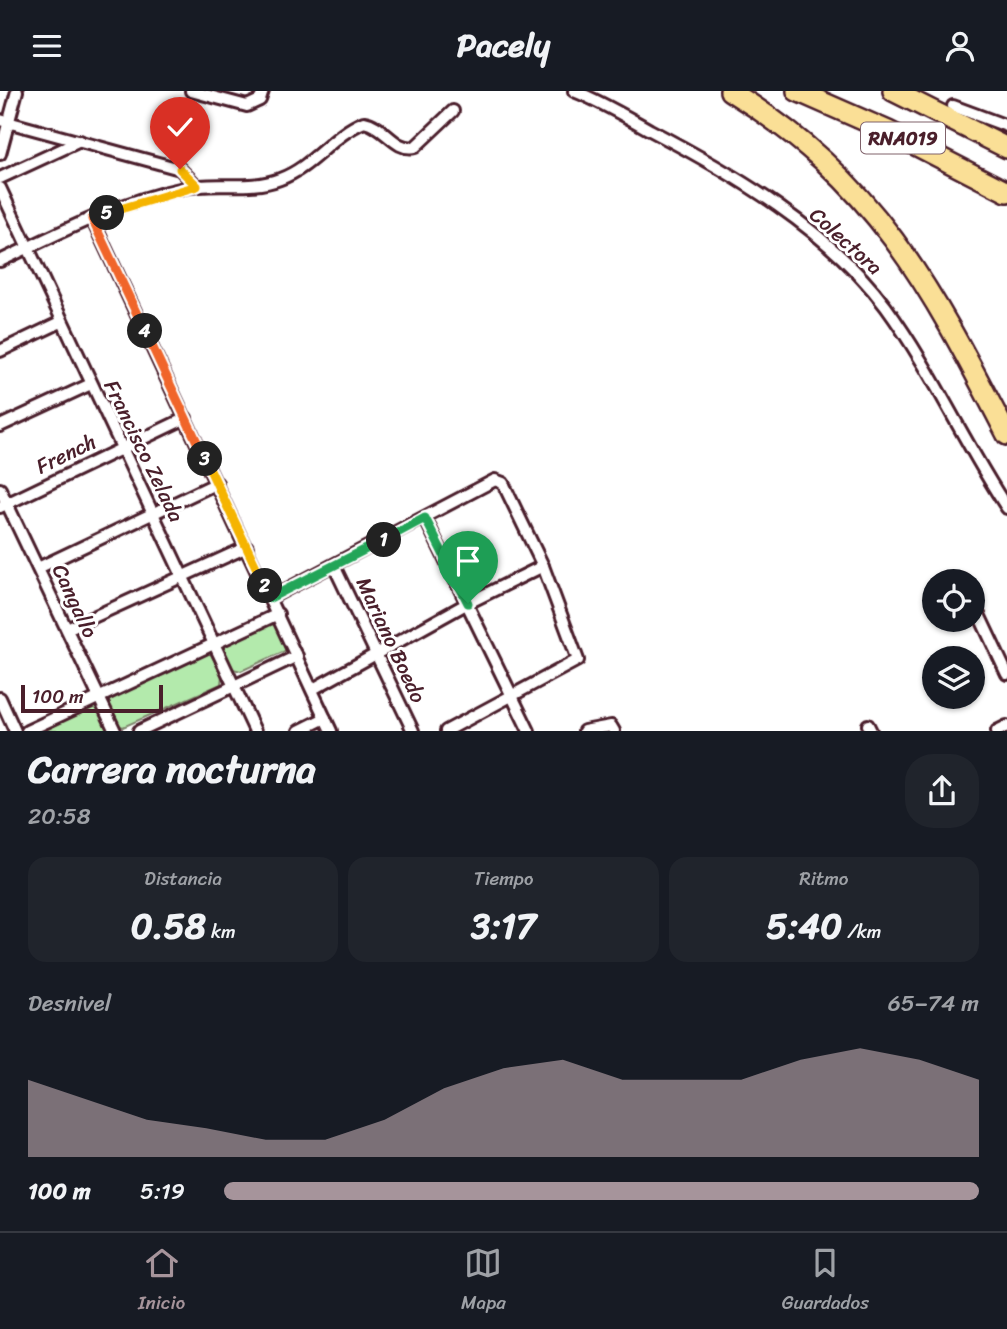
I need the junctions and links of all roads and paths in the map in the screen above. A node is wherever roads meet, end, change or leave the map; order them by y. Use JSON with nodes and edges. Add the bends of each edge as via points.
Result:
{"nodes":[{"id":1,"x":17,"y":91,"type":"edge"},
{"id":2,"x":191,"y":91,"type":"edge"},
{"id":3,"x":263,"y":91,"type":"edge"},
{"id":4,"x":574,"y":91,"type":"edge"},
{"id":5,"x":730,"y":91,"type":"edge"},
{"id":6,"x":797,"y":91,"type":"edge"},
{"id":7,"x":893,"y":91,"type":"edge"},
{"id":8,"x":920,"y":91,"type":"edge"},
{"id":9,"x":953,"y":106,"type":"junction"},
{"id":10,"x":453,"y":111,"type":"dead end"},
{"id":11,"x":4,"y":120,"type":"edge"},
{"id":12,"x":1007,"y":126,"type":"edge"},
{"id":13,"x":1007,"y":134,"type":"edge"},
{"id":14,"x":80,"y":141,"type":"junction"},
{"id":15,"x":1007,"y":148,"type":"edge"},
{"id":16,"x":0,"y":154,"type":"edge"},
{"id":17,"x":0,"y":177,"type":"edge"},
{"id":18,"x":197,"y":186,"type":"junction"},
{"id":19,"x":0,"y":188,"type":"edge"},
{"id":20,"x":1007,"y":192,"type":"edge"},
{"id":21,"x":92,"y":219,"type":"junction"},
{"id":22,"x":27,"y":249,"type":"junction"},
{"id":23,"x":0,"y":261,"type":"edge"},
{"id":24,"x":61,"y":322,"type":"junction"},
{"id":25,"x":0,"y":351,"type":"edge"},
{"id":26,"x":90,"y":384,"type":"junction"},
{"id":27,"x":186,"y":418,"type":"junction"},
{"id":28,"x":0,"y":426,"type":"edge"},
{"id":29,"x":1007,"y":435,"type":"edge"},
{"id":30,"x":122,"y":448,"type":"junction"},
{"id":31,"x":217,"y":483,"type":"junction"},
{"id":32,"x":0,"y":489,"type":"edge"},
{"id":33,"x":3,"y":505,"type":"edge"},
{"id":34,"x":1007,"y":507,"type":"edge"},
{"id":35,"x":153,"y":514,"type":"junction"},
{"id":36,"x":425,"y":518,"type":"junction"},
{"id":37,"x":247,"y":547,"type":"junction"},
{"id":38,"x":334,"y":566,"type":"junction"},
{"id":39,"x":543,"y":566,"type":"junction"},
{"id":40,"x":38,"y":568,"type":"junction"},
{"id":41,"x":183,"y":576,"type":"junction"},
{"id":42,"x":270,"y":598,"type":"junction"},
{"id":43,"x":468,"y":603,"type":"junction"},
{"id":44,"x":278,"y":614,"type":"junction"},
{"id":45,"x":985,"y":627,"type":"edge"},
{"id":46,"x":67,"y":629,"type":"junction"},
{"id":47,"x":215,"y":643,"type":"junction"},
{"id":48,"x":375,"y":654,"type":"junction"},
{"id":49,"x":297,"y":656,"type":"junction"},
{"id":50,"x":1007,"y":674,"type":"edge"},
{"id":51,"x":234,"y":685,"type":"junction"},
{"id":52,"x":313,"y":689,"type":"junction"},
{"id":53,"x":512,"y":694,"type":"junction"},
{"id":54,"x":99,"y":696,"type":"junction"},
{"id":55,"x":0,"y":698,"type":"edge"},
{"id":56,"x":325,"y":718,"type":"junction"},
{"id":57,"x":1007,"y":726,"type":"edge"},
{"id":58,"x":612,"y":728,"type":"edge"},
{"id":59,"x":15,"y":730,"type":"edge"},
{"id":60,"x":27,"y":730,"type":"edge"},
{"id":61,"x":115,"y":730,"type":"edge"},
{"id":62,"x":139,"y":730,"type":"edge"},
{"id":63,"x":255,"y":730,"type":"edge"},
{"id":64,"x":299,"y":730,"type":"edge"},
{"id":65,"x":331,"y":730,"type":"edge"},
{"id":66,"x":413,"y":730,"type":"edge"},
{"id":67,"x":446,"y":730,"type":"edge"},
{"id":68,"x":529,"y":730,"type":"edge"},
{"id":69,"x":584,"y":730,"type":"edge"},
{"id":70,"x":997,"y":730,"type":"edge"}],
"edges":[{"from":1,"to":11,"type":"street"},
{"from":2,"to":3,"type":"street","via":[[247,106],[260,100]]},
{"from":4,"to":34,"type":"street","name":"Colectora","via":[[760,192],[856,272],[886,308]]},
{"from":5,"to":29,"type":"highway","via":[[820,157],[896,239],[942,312]]},
{"from":6,"to":20,"type":"highway","number":"RNA019"},
{"from":7,"to":15,"type":"highway","number":"RNA019"},
{"from":8,"to":9,"type":"highway"},
{"from":9,"to":12,"type":"street"},
{"from":9,"to":13,"type":"highway"},
{"from":10,"to":18,"type":"street","via":[[415,147],[398,145],[378,127],[364,122],[285,177],[251,186]]},
{"from":11,"to":14,"type":"street"},
{"from":11,"to":16,"type":"street"},
{"from":14,"to":17,"type":"street"},
{"from":14,"to":18,"type":"street","via":[[180,169]]},
{"from":18,"to":21,"type":"street"},
{"from":19,"to":22,"type":"street","name":"Francisco Zelada"},
{"from":21,"to":22,"type":"street"},
{"from":21,"to":27,"type":"street"},
{"from":22,"to":23,"type":"street"},
{"from":22,"to":24,"type":"street","name":"Francisco Zelada"},
{"from":24,"to":25,"type":"street"},
{"from":24,"to":26,"type":"street","name":"Francisco Zelada"},
{"from":26,"to":28,"type":"street"},
{"from":26,"to":30,"type":"street","name":"Francisco Zelada"},
{"from":27,"to":30,"type":"street","name":"French"},
{"from":27,"to":31,"type":"street"},
{"from":30,"to":33,"type":"street","name":"French"},
{"from":30,"to":35,"type":"street","name":"Francisco Zelada"},
{"from":31,"to":35,"type":"street"},
{"from":31,"to":37,"type":"street"},
{"from":32,"to":33,"type":"street","name":"Cangallo"},
{"from":33,"to":40,"type":"street","name":"Cangallo"},
{"from":35,"to":40,"type":"street"},
{"from":35,"to":41,"type":"street","name":"Francisco Zelada"},
{"from":36,"to":38,"type":"street"},
{"from":36,"to":39,"type":"street","via":[[499,480]]},
{"from":36,"to":43,"type":"street"},
{"from":37,"to":41,"type":"street"},
{"from":37,"to":42,"type":"street"},
{"from":38,"to":42,"type":"street"},
{"from":38,"to":48,"type":"street","name":"Mariano Boedo"},
{"from":39,"to":43,"type":"street"},
{"from":39,"to":53,"type":"street","via":[[578,660]]},
{"from":40,"to":46,"type":"street","name":"Cangallo"},
{"from":41,"to":46,"type":"street"},
{"from":41,"to":47,"type":"street","name":"Francisco Zelada"},
{"from":42,"to":44,"type":"street"},
{"from":43,"to":48,"type":"street"},
{"from":43,"to":53,"type":"street"},
{"from":44,"to":47,"type":"street"},
{"from":44,"to":49,"type":"street"},
{"from":45,"to":50,"type":"street"},
{"from":46,"to":54,"type":"street","name":"Cangallo"},
{"from":47,"to":51,"type":"street","name":"Francisco Zelada"},
{"from":47,"to":54,"type":"street"},
{"from":48,"to":52,"type":"street"},
{"from":48,"to":66,"type":"street","name":"Mariano Boedo"},
{"from":49,"to":51,"type":"street"},
{"from":49,"to":52,"type":"street"},
{"from":51,"to":62,"type":"street"},
{"from":51,"to":63,"type":"street","name":"Francisco Zelada"},
{"from":52,"to":56,"type":"street"},
{"from":53,"to":67,"type":"street"},
{"from":53,"to":68,"type":"street"},
{"from":54,"to":60,"type":"street"},
{"from":54,"to":61,"type":"street","name":"Cangallo"},
{"from":55,"to":59,"type":"street"},
{"from":56,"to":64,"type":"street"},
{"from":56,"to":65,"type":"street"},
{"from":57,"to":70,"type":"street"},
{"from":58,"to":69,"type":"street"}]}
